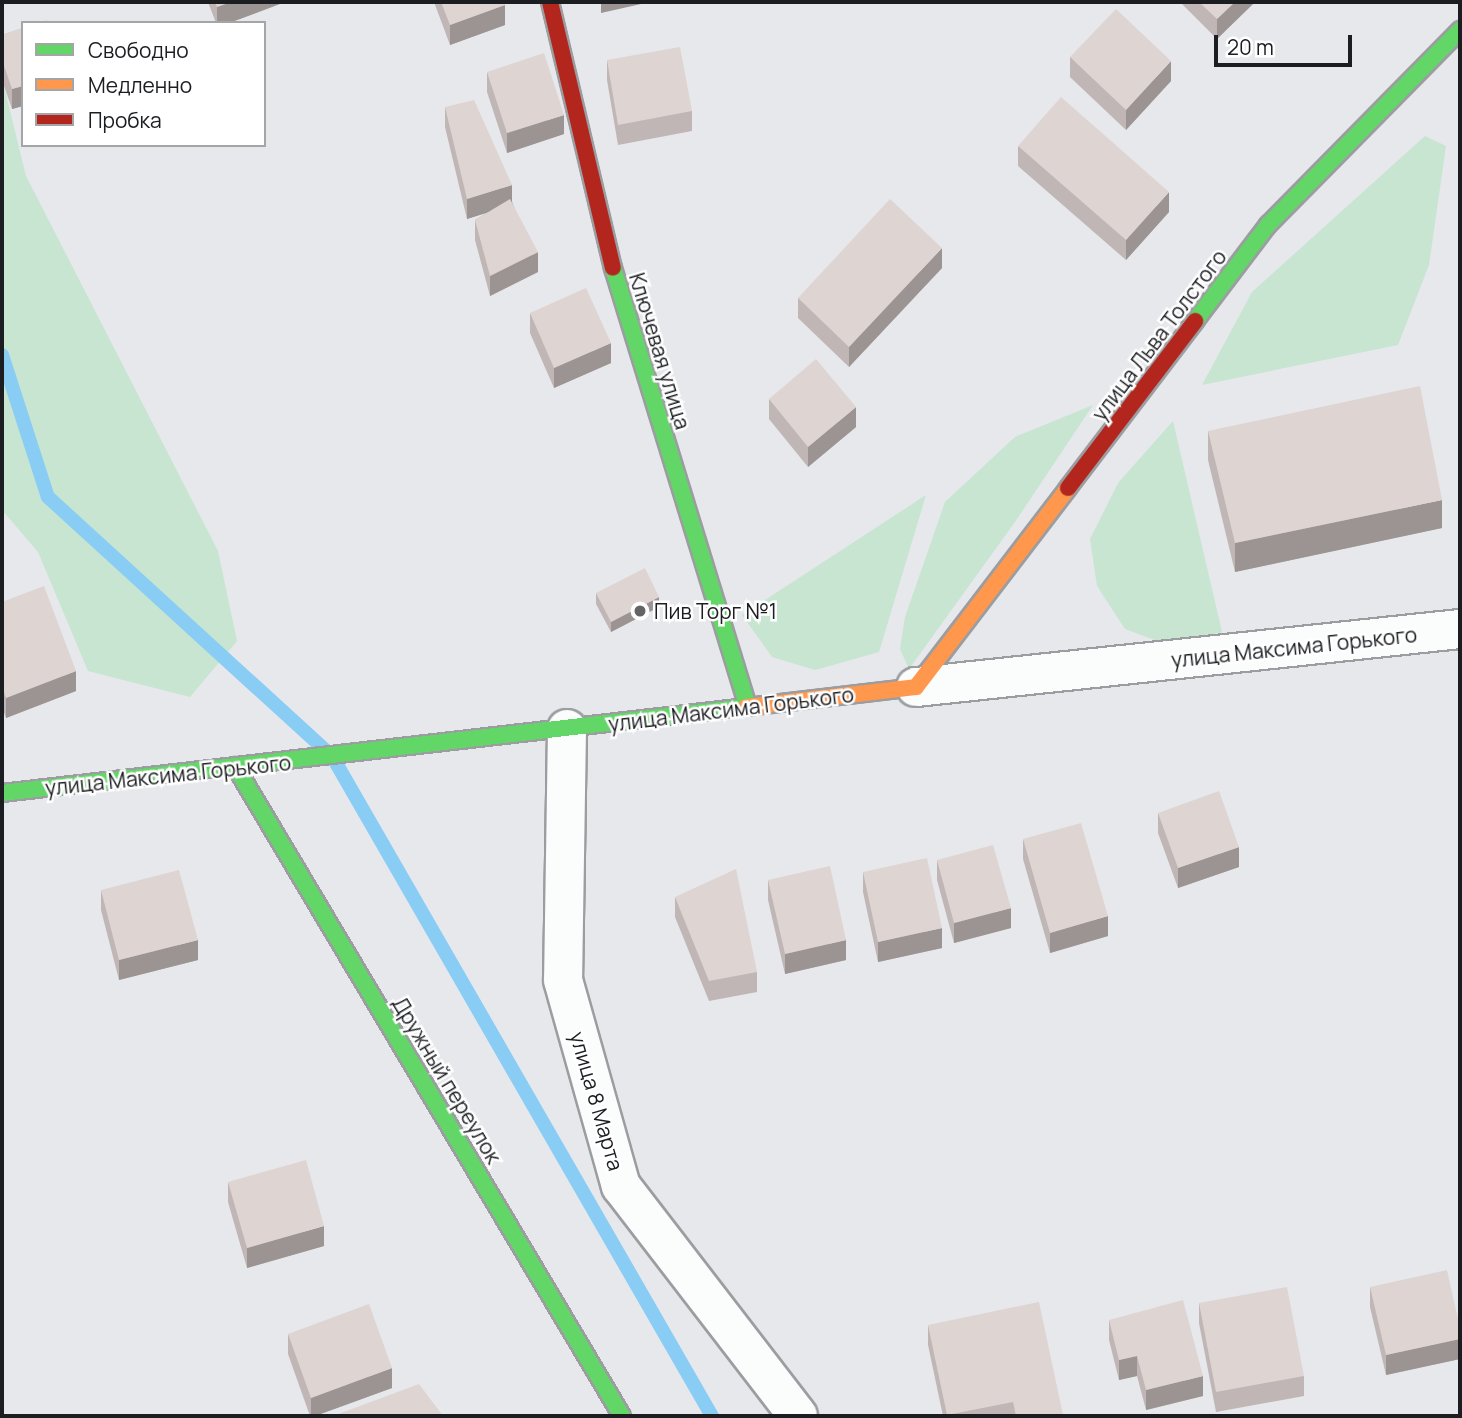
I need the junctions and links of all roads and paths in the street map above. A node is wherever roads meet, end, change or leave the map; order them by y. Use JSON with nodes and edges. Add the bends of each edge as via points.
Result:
{"nodes":[{"id":1,"x":550,"y":2,"type":"edge"},
{"id":2,"x":1460,"y":30,"type":"edge"},
{"id":3,"x":1460,"y":629,"type":"edge"},
{"id":4,"x":916,"y":687,"type":"junction"},
{"id":5,"x":748,"y":707,"type":"junction"},
{"id":6,"x":567,"y":729,"type":"junction"},
{"id":7,"x":236,"y":766,"type":"junction"},
{"id":8,"x":2,"y":793,"type":"edge"},
{"id":9,"x":622,"y":1416,"type":"edge"},
{"id":10,"x":798,"y":1416,"type":"edge"}],
"edges":[{"from":1,"to":5,"type":"street","name":"Ключевая улица","via":[[604,240]]},
{"from":2,"to":4,"type":"street","name":"улица Льва Толстого","via":[[1268,225]]},
{"from":3,"to":4,"type":"street","name":"улица Максима Горького"},
{"from":4,"to":5,"type":"street","name":"улица Максима Горького"},
{"from":5,"to":6,"type":"street","name":"улица Максима Горького"},
{"from":6,"to":7,"type":"street","name":"улица Максима Горького"},
{"from":6,"to":10,"type":"street","name":"улица 8 Марта","via":[[562,980],[621,1186]]},
{"from":7,"to":8,"type":"street","name":"улица Максима Горького"},
{"from":7,"to":9,"type":"street","name":"Дружный переулок"}]}
